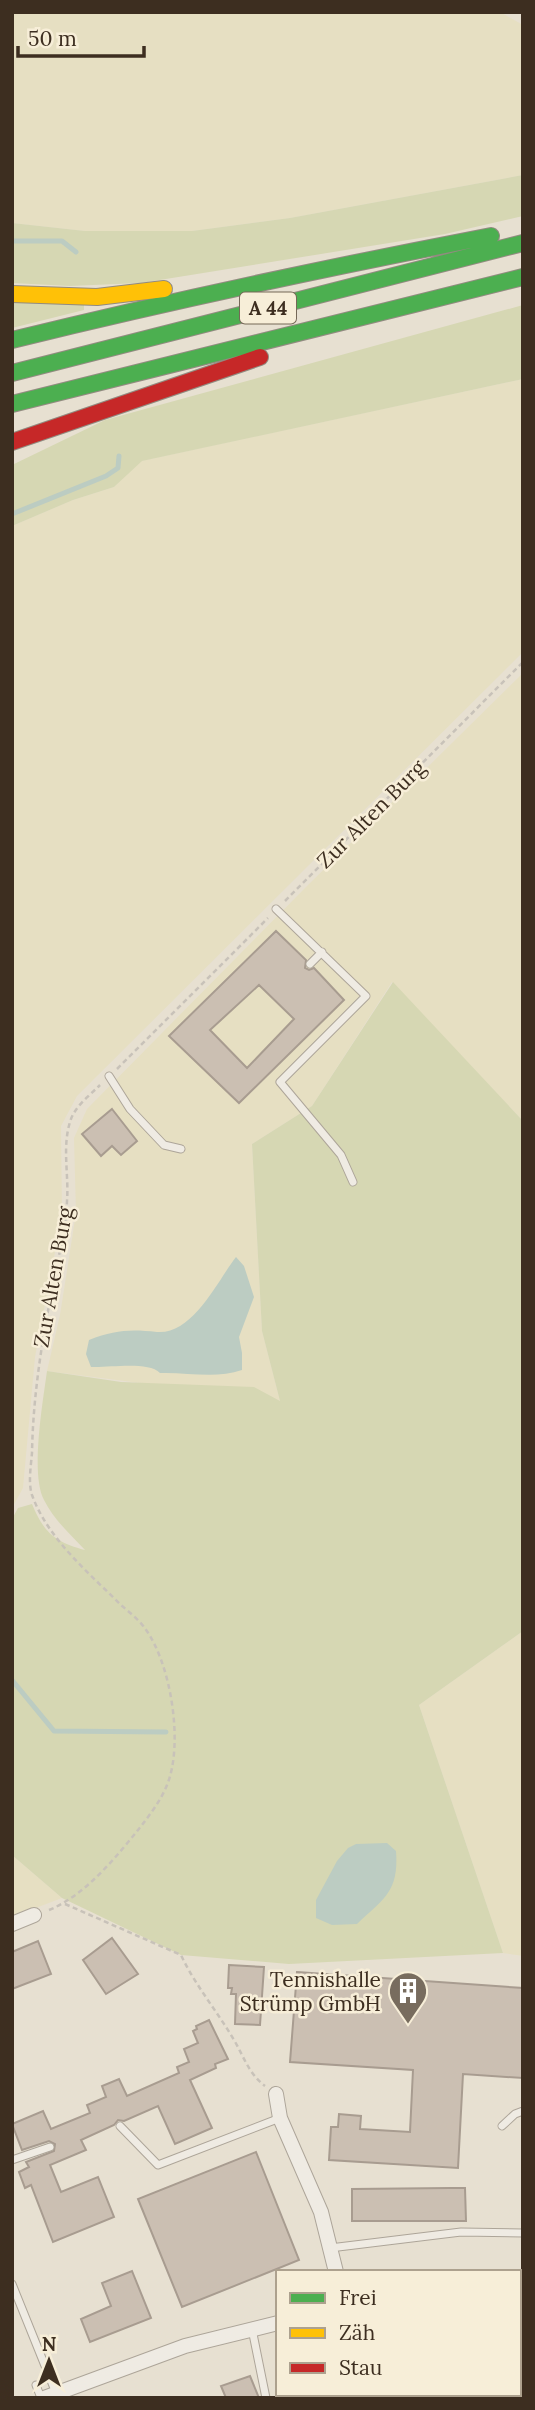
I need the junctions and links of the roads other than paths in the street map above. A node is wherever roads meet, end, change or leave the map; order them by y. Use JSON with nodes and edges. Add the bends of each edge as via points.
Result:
{"nodes":[{"id":1,"x":523,"y":232,"type":"edge"},
{"id":2,"x":523,"y":243,"type":"edge"},
{"id":3,"x":317,"y":269,"type":"junction"},
{"id":4,"x":523,"y":277,"type":"edge"},
{"id":5,"x":12,"y":294,"type":"edge"},
{"id":6,"x":410,"y":306,"type":"junction"},
{"id":7,"x":12,"y":341,"type":"edge"},
{"id":8,"x":12,"y":373,"type":"edge"},
{"id":9,"x":12,"y":404,"type":"edge"},
{"id":10,"x":12,"y":442,"type":"edge"},
{"id":11,"x":276,"y":909,"type":"road end"},
{"id":12,"x":322,"y":952,"type":"junction"},
{"id":13,"x":310,"y":964,"type":"dead end"},
{"id":14,"x":109,"y":1076,"type":"road end"},
{"id":15,"x":181,"y":1149,"type":"dead end"},
{"id":16,"x":353,"y":1182,"type":"dead end"},
{"id":17,"x":34,"y":1915,"type":"dead end"},
{"id":18,"x":12,"y":1924,"type":"edge"},
{"id":19,"x":276,"y":2094,"type":"road end"},
{"id":20,"x":523,"y":2111,"type":"edge"},
{"id":21,"x":280,"y":2118,"type":"junction"},
{"id":22,"x":120,"y":2126,"type":"dead end"},
{"id":23,"x":502,"y":2126,"type":"dead end"},
{"id":24,"x":50,"y":2147,"type":"dead end"},
{"id":25,"x":12,"y":2160,"type":"edge"},
{"id":26,"x":523,"y":2233,"type":"edge"},
{"id":27,"x":330,"y":2248,"type":"junction"},
{"id":28,"x":336,"y":2270,"type":"edge"},
{"id":29,"x":12,"y":2284,"type":"edge"},
{"id":30,"x":276,"y":2323,"type":"edge"},
{"id":31,"x":252,"y":2329,"type":"junction"},
{"id":32,"x":36,"y":2385,"type":"dead end"},
{"id":33,"x":47,"y":2396,"type":"edge"},
{"id":34,"x":266,"y":2398,"type":"edge"}],
"edges":[{"from":1,"to":3,"type":"highway"},
{"from":2,"to":8,"type":"highway","number":"A 44"},
{"from":3,"to":5,"type":"highway","via":[[97,297]]},
{"from":3,"to":7,"type":"highway"},
{"from":4,"to":6,"type":"highway","number":"A 44"},
{"from":6,"to":9,"type":"highway","number":"A 44"},
{"from":6,"to":10,"type":"highway"},
{"from":11,"to":12,"type":"lane"},
{"from":12,"to":13,"type":"lane"},
{"from":12,"to":16,"type":"lane","via":[[366,996],[279,1082],[341,1155]]},
{"from":14,"to":15,"type":"lane","via":[[130,1109],[164,1145]]},
{"from":17,"to":18,"type":"street"},
{"from":19,"to":21,"type":"street"},
{"from":20,"to":23,"type":"lane"},
{"from":21,"to":22,"type":"lane","via":[[158,2165]]},
{"from":21,"to":27,"type":"street","via":[[320,2212]]},
{"from":24,"to":25,"type":"lane"},
{"from":26,"to":27,"type":"lane","via":[[461,2232]]},
{"from":27,"to":28,"type":"street"},
{"from":29,"to":33,"type":"lane"},
{"from":30,"to":31,"type":"street"},
{"from":31,"to":33,"type":"street","via":[[185,2346]]},
{"from":31,"to":34,"type":"lane"},
{"from":32,"to":33,"type":"lane"}]}
